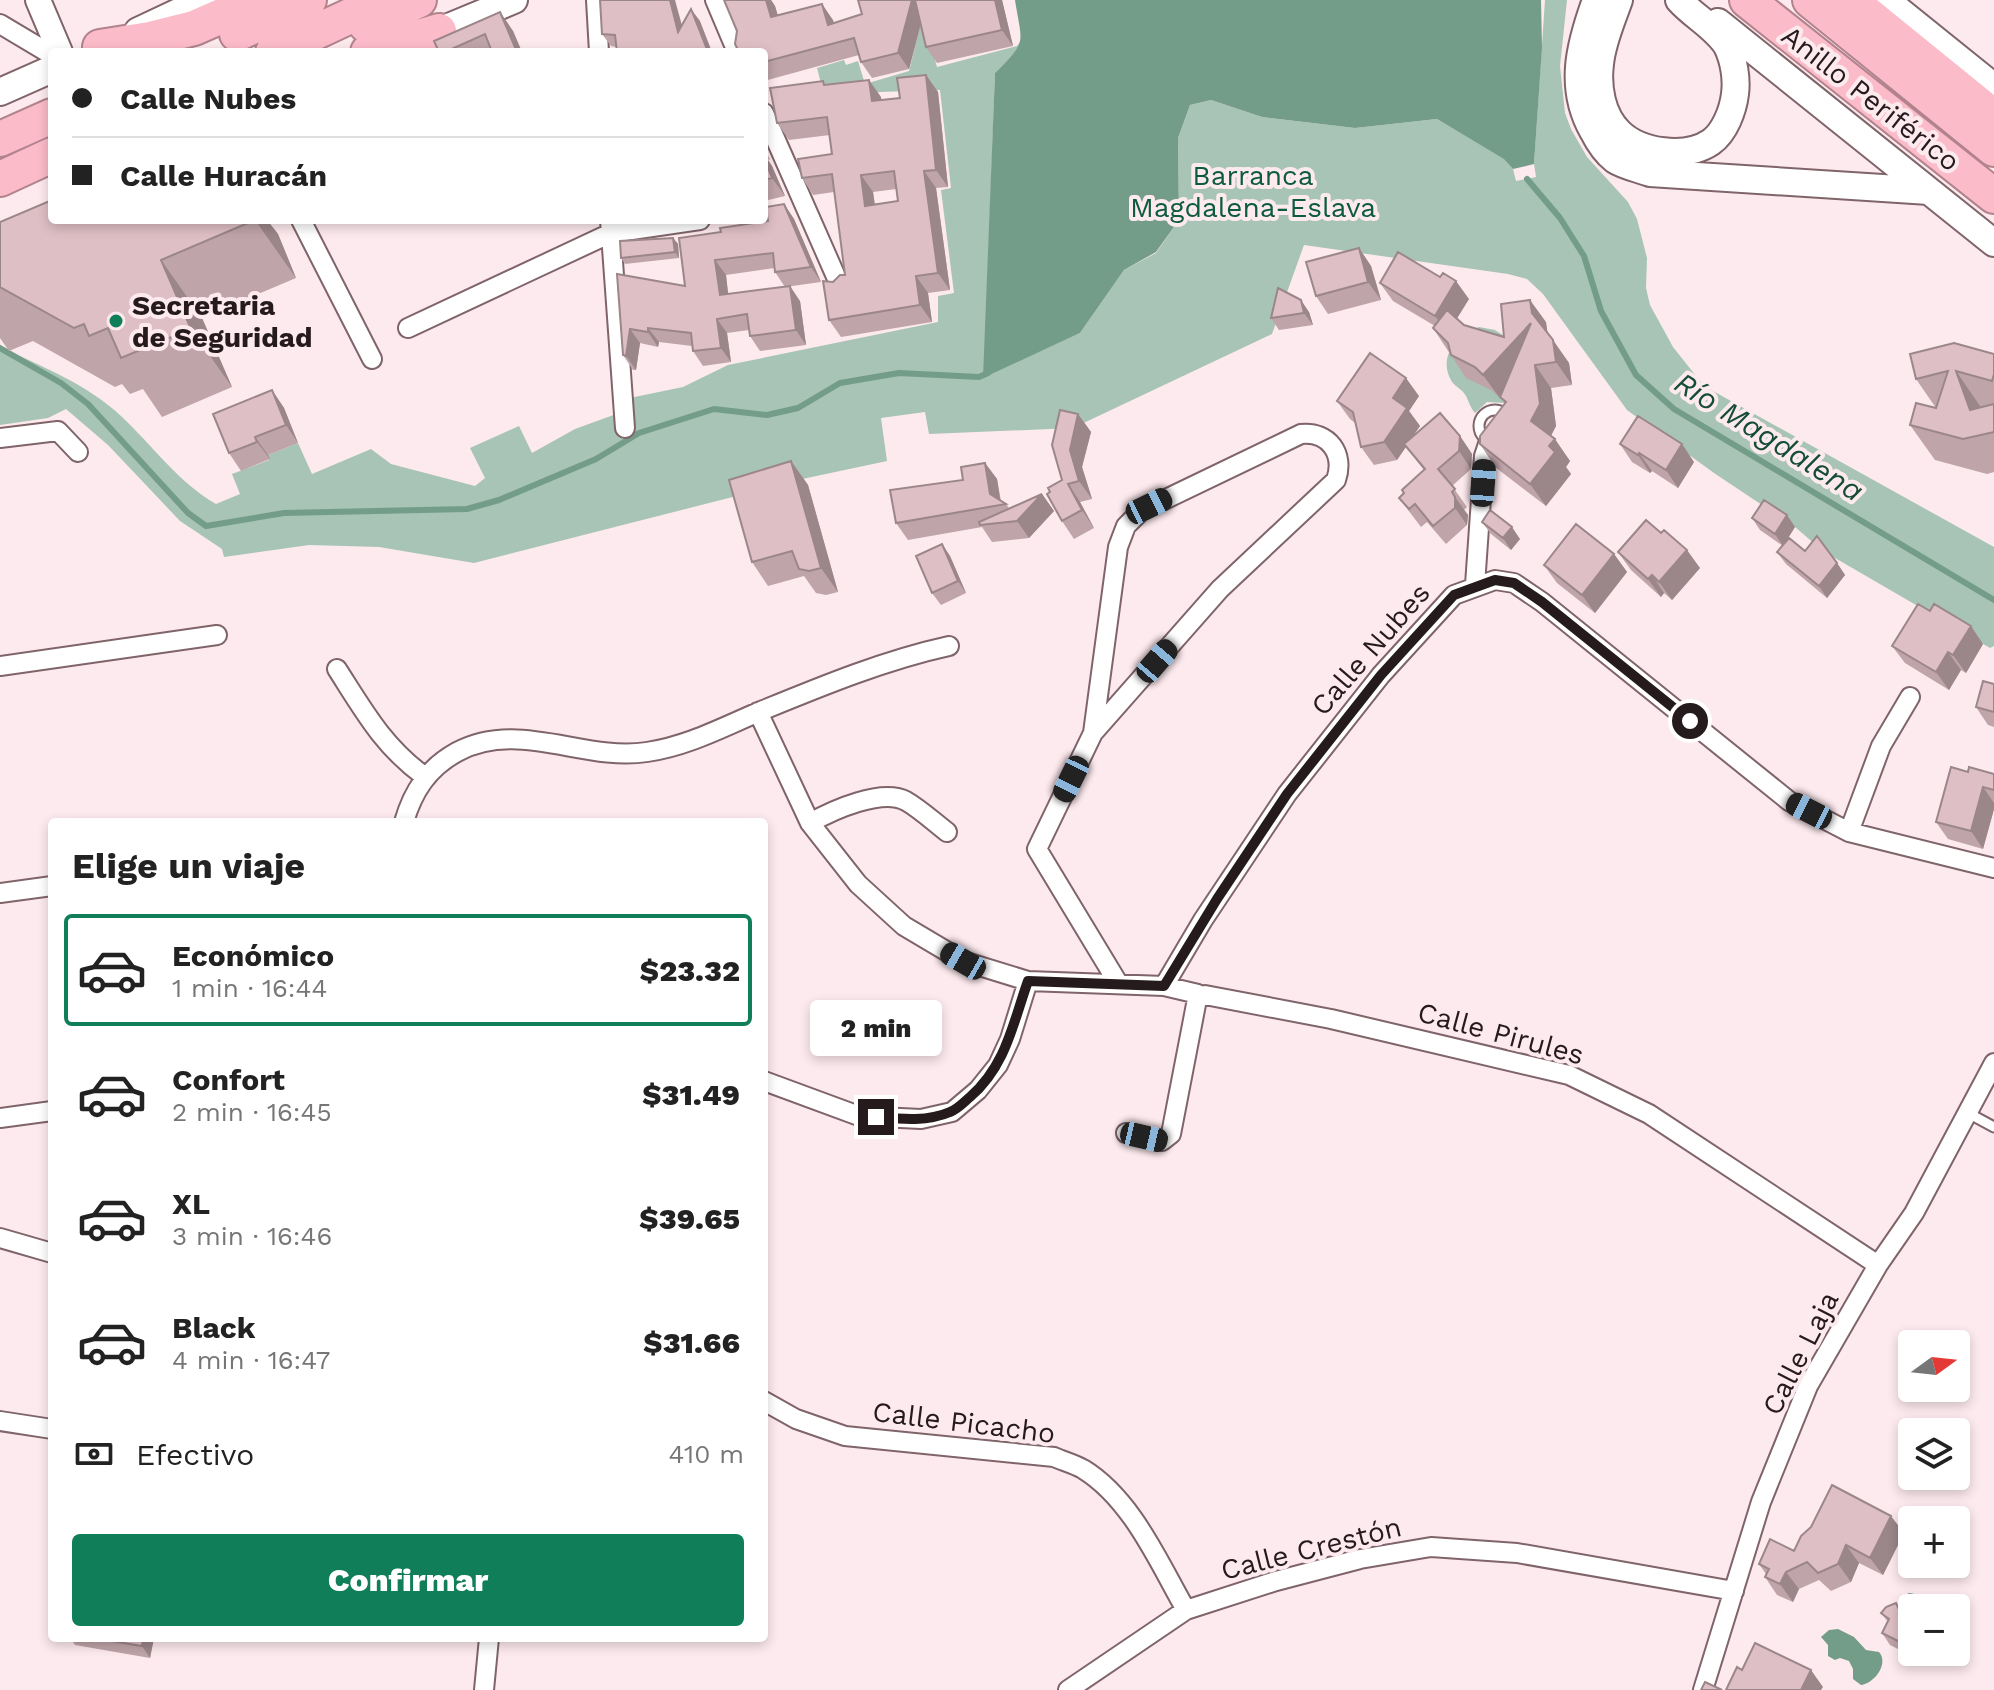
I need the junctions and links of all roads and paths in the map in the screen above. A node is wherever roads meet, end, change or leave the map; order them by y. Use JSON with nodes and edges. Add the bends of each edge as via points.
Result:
{"nodes":[{"id":1,"x":38,"y":0,"type":"edge"},
{"id":2,"x":204,"y":0,"type":"edge"},
{"id":3,"x":258,"y":0,"type":"edge"},
{"id":4,"x":309,"y":0,"type":"edge"},
{"id":5,"x":341,"y":0,"type":"edge"},
{"id":6,"x":384,"y":0,"type":"edge"},
{"id":7,"x":419,"y":0,"type":"edge"},
{"id":8,"x":514,"y":0,"type":"edge"},
{"id":9,"x":596,"y":0,"type":"edge"},
{"id":10,"x":740,"y":0,"type":"edge"},
{"id":11,"x":1596,"y":0,"type":"edge"},
{"id":12,"x":1619,"y":0,"type":"edge"},
{"id":13,"x":1679,"y":0,"type":"edge"},
{"id":14,"x":1691,"y":0,"type":"edge"},
{"id":15,"x":1747,"y":0,"type":"edge"},
{"id":16,"x":1775,"y":0,"type":"edge"},
{"id":17,"x":1865,"y":0,"type":"edge"},
{"id":18,"x":1886,"y":0,"type":"edge"},
{"id":19,"x":716,"y":3,"type":"edge"},
{"id":20,"x":1826,"y":3,"type":"edge"},
{"id":21,"x":0,"y":24,"type":"edge"},
{"id":22,"x":439,"y":31,"type":"junction"},
{"id":23,"x":58,"y":48,"type":"edge"},
{"id":24,"x":99,"y":48,"type":"edge"},
{"id":25,"x":105,"y":48,"type":"edge"},
{"id":26,"x":205,"y":48,"type":"edge"},
{"id":27,"x":240,"y":48,"type":"edge"},
{"id":28,"x":282,"y":48,"type":"edge"},
{"id":29,"x":317,"y":48,"type":"edge"},
{"id":30,"x":382,"y":48,"type":"edge"},
{"id":31,"x":399,"y":48,"type":"edge"},
{"id":32,"x":599,"y":48,"type":"edge"},
{"id":33,"x":735,"y":48,"type":"edge"},
{"id":34,"x":48,"y":53,"type":"edge"},
{"id":35,"x":48,"y":71,"type":"edge"},
{"id":36,"x":1994,"y":87,"type":"edge"},
{"id":37,"x":0,"y":92,"type":"edge"},
{"id":38,"x":1994,"y":106,"type":"edge"},
{"id":39,"x":1994,"y":117,"type":"edge"},
{"id":40,"x":48,"y":118,"type":"edge"},
{"id":41,"x":768,"y":124,"type":"edge"},
{"id":42,"x":48,"y":133,"type":"edge"},
{"id":43,"x":0,"y":139,"type":"edge"},
{"id":44,"x":1929,"y":143,"type":"junction"},
{"id":45,"x":1994,"y":149,"type":"edge"},
{"id":46,"x":0,"y":155,"type":"edge"},
{"id":47,"x":48,"y":157,"type":"edge"},
{"id":48,"x":48,"y":172,"type":"edge"},
{"id":49,"x":1994,"y":174,"type":"edge"},
{"id":50,"x":0,"y":179,"type":"edge"},
{"id":51,"x":1929,"y":191,"type":"junction"},
{"id":52,"x":0,"y":194,"type":"edge"},
{"id":53,"x":1994,"y":196,"type":"edge"},
{"id":54,"x":1994,"y":207,"type":"edge"},
{"id":55,"x":303,"y":224,"type":"edge"},
{"id":56,"x":640,"y":224,"type":"edge"},
{"id":57,"x":610,"y":226,"type":"edge"},
{"id":58,"x":1994,"y":243,"type":"edge"},
{"id":59,"x":841,"y":288,"type":"edge"},
{"id":60,"x":408,"y":328,"type":"dead end"},
{"id":61,"x":372,"y":359,"type":"dead end"},
{"id":62,"x":625,"y":428,"type":"dead end"},
{"id":63,"x":0,"y":438,"type":"edge"},
{"id":64,"x":1489,"y":441,"type":"edge"},
{"id":65,"x":78,"y":452,"type":"dead end"},
{"id":66,"x":1475,"y":585,"type":"junction"},
{"id":67,"x":217,"y":635,"type":"dead end"},
{"id":68,"x":949,"y":646,"type":"dead end"},
{"id":69,"x":0,"y":666,"type":"edge"},
{"id":70,"x":337,"y":669,"type":"dead end"},
{"id":71,"x":1910,"y":697,"type":"dead end"},
{"id":72,"x":758,"y":712,"type":"junction"},
{"id":73,"x":1093,"y":733,"type":"junction"},
{"id":74,"x":424,"y":776,"type":"junction"},
{"id":75,"x":405,"y":818,"type":"edge"},
{"id":76,"x":810,"y":823,"type":"junction"},
{"id":77,"x":947,"y":832,"type":"dead end"},
{"id":78,"x":1849,"y":832,"type":"junction"},
{"id":79,"x":1994,"y":868,"type":"edge"},
{"id":80,"x":48,"y":887,"type":"edge"},
{"id":81,"x":0,"y":893,"type":"edge"},
{"id":82,"x":1028,"y":981,"type":"junction"},
{"id":83,"x":1118,"y":983,"type":"junction"},
{"id":84,"x":1164,"y":986,"type":"junction"},
{"id":85,"x":1201,"y":994,"type":"junction"},
{"id":86,"x":1994,"y":1063,"type":"edge"},
{"id":87,"x":768,"y":1082,"type":"edge"},
{"id":88,"x":48,"y":1112,"type":"edge"},
{"id":89,"x":1968,"y":1113,"type":"junction"},
{"id":90,"x":0,"y":1118,"type":"edge"},
{"id":91,"x":1994,"y":1127,"type":"edge"},
{"id":92,"x":1126,"y":1133,"type":"dead end"},
{"id":93,"x":0,"y":1238,"type":"edge"},
{"id":94,"x":48,"y":1252,"type":"edge"},
{"id":95,"x":1878,"y":1265,"type":"junction"},
{"id":96,"x":768,"y":1403,"type":"edge"},
{"id":97,"x":0,"y":1421,"type":"edge"},
{"id":98,"x":48,"y":1428,"type":"edge"},
{"id":99,"x":1734,"y":1591,"type":"junction"},
{"id":100,"x":1186,"y":1610,"type":"junction"},
{"id":101,"x":489,"y":1642,"type":"edge"},
{"id":102,"x":484,"y":1690,"type":"edge"},
{"id":103,"x":1068,"y":1690,"type":"edge"},
{"id":104,"x":1703,"y":1690,"type":"edge"}],
"edges":[{"from":1,"to":23,"type":"street"},
{"from":2,"to":24,"type":"main road"},
{"from":3,"to":25,"type":"highway","via":[[194,28]]},
{"from":4,"to":26,"type":"highway"},
{"from":5,"to":27,"type":"highway"},
{"from":6,"to":28,"type":"highway"},
{"from":7,"to":29,"type":"highway"},
{"from":8,"to":22,"type":"main road"},
{"from":9,"to":32,"type":"street"},
{"from":10,"to":19,"type":"street"},
{"from":11,"to":51,"type":"main road","via":[[1580,48],[1577,83],[1584,115],[1616,161],[1650,173]]},
{"from":12,"to":13,"type":"main road","via":[[1600,62],[1599,90],[1620,133],[1665,152],[1698,149],[1713,141],[1724,127],[1735,90],[1732,58],[1723,40]]},
{"from":14,"to":51,"type":"main road"},
{"from":15,"to":44,"type":"highway","name":"Anillo Periférico"},
{"from":16,"to":49,"type":"highway"},
{"from":17,"to":38,"type":"highway"},
{"from":18,"to":36,"type":"main road"},
{"from":19,"to":33,"type":"street"},
{"from":20,"to":39,"type":"highway"},
{"from":20,"to":45,"type":"highway"},
{"from":21,"to":34,"type":"street"},
{"from":22,"to":30,"type":"highway"},
{"from":22,"to":31,"type":"main road"},
{"from":35,"to":37,"type":"main road"},
{"from":40,"to":43,"type":"highway"},
{"from":41,"to":59,"type":"street","via":[[798,206]]},
{"from":42,"to":46,"type":"highway"},
{"from":44,"to":53,"type":"highway","name":"Anillo Periférico"},
{"from":44,"to":54,"type":"highway"},
{"from":47,"to":50,"type":"highway"},
{"from":48,"to":52,"type":"highway"},
{"from":51,"to":58,"type":"main road"},
{"from":55,"to":61,"type":"street"},
{"from":56,"to":57,"type":"street"},
{"from":57,"to":60,"type":"street"},
{"from":57,"to":62,"type":"street"},
{"from":63,"to":65,"type":"street","via":[[58,431]]},
{"from":64,"to":66,"type":"street"},
{"from":66,"to":78,"type":"street","name":"Calle Nubes","via":[[1514,583],[1789,801]]},
{"from":66,"to":84,"type":"street","name":"Calle Nubes","via":[[1454,595],[1333,733],[1244,856]]},
{"from":67,"to":69,"type":"street"},
{"from":68,"to":72,"type":"street","via":[[907,655]]},
{"from":70,"to":74,"type":"street","via":[[393,752]]},
{"from":71,"to":78,"type":"street","via":[[1881,746]]},
{"from":72,"to":74,"type":"street","via":[[704,737],[642,753],[607,754],[540,740],[498,739],[457,752]]},
{"from":72,"to":76,"type":"street","name":"Calle Pirules"},
{"from":73,"to":73,"type":"street","via":[[1220,589],[1336,480],[1338,457],[1331,443],[1301,434],[1149,506],[1126,526],[1118,547]]},
{"from":73,"to":83,"type":"street","via":[[1037,849]]},
{"from":74,"to":75,"type":"street"},
{"from":76,"to":77,"type":"street","via":[[884,795],[905,800]]},
{"from":76,"to":82,"type":"street","name":"Calle Pirules","via":[[858,884],[904,926],[963,961]]},
{"from":78,"to":79,"type":"street","name":"Calle Nubes"},
{"from":80,"to":81,"type":"street"},
{"from":82,"to":83,"type":"street","name":"Calle Pirules"},
{"from":82,"to":87,"type":"street","via":[[998,1065],[952,1112],[921,1119],[859,1116]]},
{"from":83,"to":84,"type":"street","name":"Calle Pirules"},
{"from":84,"to":85,"type":"street","name":"Calle Pirules"},
{"from":85,"to":92,"type":"street","via":[[1171,1134],[1162,1141]]},
{"from":85,"to":95,"type":"street","name":"Calle Pirules","via":[[1569,1075],[1649,1114]]},
{"from":86,"to":89,"type":"street","name":"Calle Laja"},
{"from":88,"to":90,"type":"street"},
{"from":89,"to":91,"type":"lane"},
{"from":89,"to":95,"type":"street","name":"Calle Laja","via":[[1914,1213]]},
{"from":93,"to":94,"type":"street"},
{"from":95,"to":99,"type":"street","name":"Calle Laja","via":[[1808,1386],[1761,1502]]},
{"from":96,"to":100,"type":"street","name":"Calle Picacho","via":[[845,1436],[1054,1457],[1084,1470],[1115,1496],[1137,1526]]},
{"from":97,"to":98,"type":"street"},
{"from":99,"to":100,"type":"street","name":"Calle Crestón","via":[[1517,1553],[1431,1547],[1360,1559]]},
{"from":99,"to":104,"type":"street","name":"Calle Laja"},
{"from":100,"to":103,"type":"street","name":"Calle Crestón"},
{"from":101,"to":102,"type":"street"}]}
